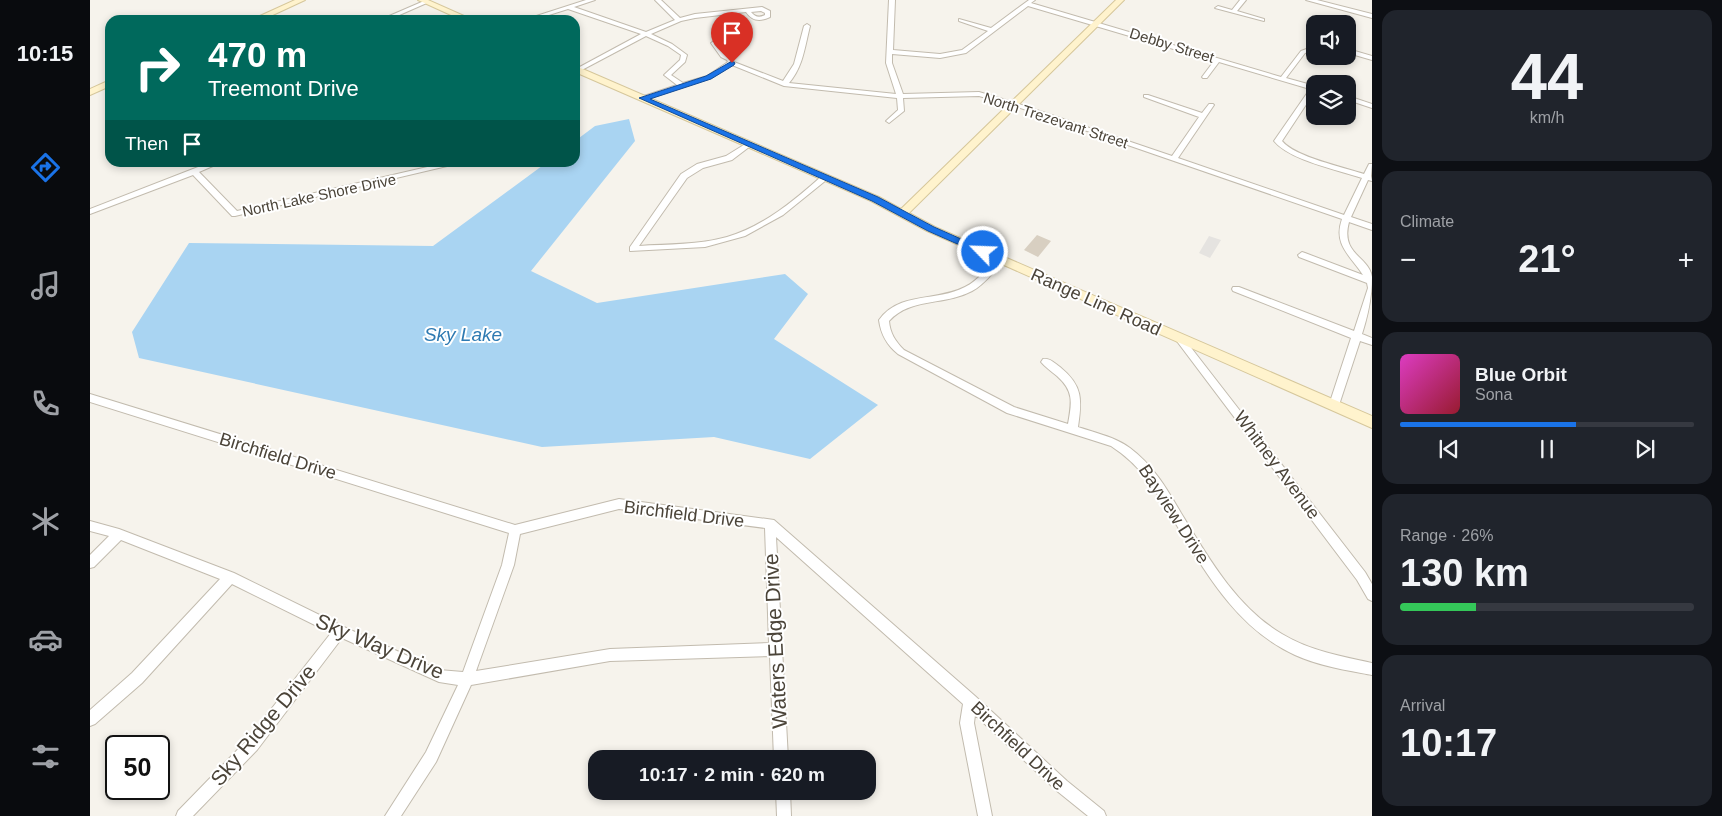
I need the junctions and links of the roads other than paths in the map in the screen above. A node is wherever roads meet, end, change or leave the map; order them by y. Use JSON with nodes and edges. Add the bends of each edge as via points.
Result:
{"nodes":[{"id":1,"x":301,"y":0,"type":"edge"},
{"id":2,"x":592,"y":0,"type":"edge"},
{"id":3,"x":658,"y":0,"type":"edge"},
{"id":4,"x":892,"y":0,"type":"edge"},
{"id":5,"x":1120,"y":0,"type":"edge"},
{"id":6,"x":1242,"y":0,"type":"edge"},
{"id":7,"x":1309,"y":0,"type":"edge"},
{"id":8,"x":424,"y":1,"type":"edge"},
{"id":9,"x":1030,"y":2,"type":"edge"},
{"id":10,"x":568,"y":7,"type":"junction"},
{"id":11,"x":1218,"y":8,"type":"dead end"},
{"id":12,"x":748,"y":11,"type":"dead end"},
{"id":13,"x":1233,"y":12,"type":"junction"},
{"id":14,"x":266,"y":15,"type":"edge"},
{"id":15,"x":394,"y":15,"type":"edge"},
{"id":16,"x":457,"y":15,"type":"edge"},
{"id":17,"x":543,"y":15,"type":"edge"},
{"id":18,"x":1372,"y":16,"type":"edge"},
{"id":19,"x":680,"y":20,"type":"junction"},
{"id":20,"x":961,"y":20,"type":"dead end"},
{"id":21,"x":1262,"y":20,"type":"dead end"},
{"id":22,"x":1097,"y":23,"type":"junction"},
{"id":23,"x":807,"y":26,"type":"dead end"},
{"id":24,"x":991,"y":30,"type":"junction"},
{"id":25,"x":648,"y":33,"type":"junction"},
{"id":26,"x":714,"y":44,"type":"dead end"},
{"id":27,"x":1306,"y":51,"type":"edge"},
{"id":28,"x":889,"y":52,"type":"junction"},
{"id":29,"x":1356,"y":53,"type":"edge"},
{"id":30,"x":1372,"y":58,"type":"edge"},
{"id":31,"x":1218,"y":59,"type":"junction"},
{"id":32,"x":732,"y":63,"type":"junction"},
{"id":33,"x":580,"y":67,"type":"edge"},
{"id":34,"x":580,"y":71,"type":"edge"},
{"id":35,"x":1205,"y":76,"type":"dead end"},
{"id":36,"x":1283,"y":78,"type":"junction"},
{"id":37,"x":784,"y":84,"type":"junction"},
{"id":38,"x":105,"y":85,"type":"edge"},
{"id":39,"x":1306,"y":85,"type":"edge"},
{"id":40,"x":682,"y":86,"type":"junction"},
{"id":41,"x":90,"y":92,"type":"edge"},
{"id":42,"x":900,"y":96,"type":"junction"},
{"id":43,"x":1146,"y":96,"type":"dead end"},
{"id":44,"x":643,"y":98,"type":"junction"},
{"id":45,"x":1306,"y":100,"type":"edge"},
{"id":46,"x":1356,"y":101,"type":"edge"},
{"id":47,"x":1014,"y":104,"type":"junction"},
{"id":48,"x":1211,"y":105,"type":"dead end"},
{"id":49,"x":1372,"y":106,"type":"edge"},
{"id":50,"x":1204,"y":116,"type":"junction"},
{"id":51,"x":889,"y":121,"type":"dead end"},
{"id":52,"x":749,"y":144,"type":"junction"},
{"id":53,"x":1173,"y":159,"type":"junction"},
{"id":54,"x":1372,"y":166,"type":"edge"},
{"id":55,"x":206,"y":167,"type":"edge"},
{"id":56,"x":415,"y":167,"type":"edge"},
{"id":57,"x":442,"y":167,"type":"edge"},
{"id":58,"x":194,"y":172,"type":"junction"},
{"id":59,"x":416,"y":174,"type":"junction"},
{"id":60,"x":826,"y":177,"type":"junction"},
{"id":61,"x":1370,"y":178,"type":"edge"},
{"id":62,"x":90,"y":212,"type":"edge"},
{"id":63,"x":903,"y":213,"type":"junction"},
{"id":64,"x":1347,"y":218,"type":"junction"},
{"id":65,"x":1372,"y":227,"type":"edge"},
{"id":66,"x":1302,"y":255,"type":"dead end"},
{"id":67,"x":1000,"y":260,"type":"junction"},
{"id":68,"x":1372,"y":286,"type":"edge"},
{"id":69,"x":1236,"y":289,"type":"dead end"},
{"id":70,"x":1356,"y":336,"type":"junction"},
{"id":71,"x":1179,"y":338,"type":"junction"},
{"id":72,"x":1372,"y":342,"type":"edge"},
{"id":73,"x":1046,"y":362,"type":"dead end"},
{"id":74,"x":90,"y":398,"type":"edge"},
{"id":75,"x":1334,"y":405,"type":"junction"},
{"id":76,"x":1372,"y":422,"type":"edge"},
{"id":77,"x":1072,"y":430,"type":"junction"},
{"id":78,"x":770,"y":524,"type":"junction"},
{"id":79,"x":90,"y":526,"type":"edge"},
{"id":80,"x":515,"y":530,"type":"junction"},
{"id":81,"x":119,"y":534,"type":"junction"},
{"id":82,"x":90,"y":563,"type":"edge"},
{"id":83,"x":1367,"y":576,"type":"edge"},
{"id":84,"x":230,"y":577,"type":"junction"},
{"id":85,"x":1372,"y":595,"type":"edge"},
{"id":86,"x":340,"y":631,"type":"junction"},
{"id":87,"x":775,"y":649,"type":"junction"},
{"id":88,"x":1372,"y":669,"type":"edge"},
{"id":89,"x":467,"y":679,"type":"junction"},
{"id":90,"x":970,"y":701,"type":"junction"},
{"id":91,"x":90,"y":719,"type":"edge"},
{"id":92,"x":781,"y":750,"type":"edge"},
{"id":93,"x":783,"y":800,"type":"edge"},
{"id":94,"x":183,"y":816,"type":"edge"},
{"id":95,"x":392,"y":816,"type":"edge"},
{"id":96,"x":784,"y":816,"type":"edge"},
{"id":97,"x":985,"y":816,"type":"edge"},
{"id":98,"x":1099,"y":816,"type":"edge"}],
"edges":[{"from":1,"to":14,"type":"main road"},
{"from":2,"to":10,"type":"street"},
{"from":3,"to":19,"type":"street"},
{"from":4,"to":28,"type":"street"},
{"from":5,"to":22,"type":"main road"},
{"from":6,"to":13,"type":"street"},
{"from":7,"to":18,"type":"street"},
{"from":8,"to":15,"type":"street"},
{"from":8,"to":16,"type":"main road"},
{"from":9,"to":22,"type":"street","name":"Debby Street"},
{"from":9,"to":24,"type":"street"},
{"from":10,"to":17,"type":"street"},
{"from":10,"to":25,"type":"street","via":[[624,28]]},
{"from":11,"to":13,"type":"street"},
{"from":12,"to":19,"type":"street"},
{"from":13,"to":21,"type":"street"},
{"from":19,"to":25,"type":"street"},
{"from":20,"to":24,"type":"street"},
{"from":22,"to":31,"type":"street","name":"Debby Street"},
{"from":22,"to":47,"type":"main road"},
{"from":23,"to":37,"type":"street","via":[[797,68]]},
{"from":24,"to":28,"type":"street","via":[[964,52],[940,56]]},
{"from":25,"to":33,"type":"street"},
{"from":25,"to":40,"type":"street","via":[[684,55],[683,61],[668,75]]},
{"from":26,"to":32,"type":"street"},
{"from":27,"to":36,"type":"street"},
{"from":28,"to":42,"type":"street","via":[[888,63]]},
{"from":29,"to":30,"type":"street"},
{"from":31,"to":35,"type":"street"},
{"from":31,"to":36,"type":"street","name":"Debby Street"},
{"from":32,"to":37,"type":"street","name":"North Trezevant Street"},
{"from":32,"to":40,"type":"street","via":[[709,78]]},
{"from":34,"to":44,"type":"main road","name":"Range Line Road"},
{"from":36,"to":39,"type":"street","name":"Debby Street"},
{"from":37,"to":42,"type":"street","name":"North Trezevant Street"},
{"from":38,"to":41,"type":"main road"},
{"from":40,"to":44,"type":"street"},
{"from":42,"to":47,"type":"street","name":"North Trezevant Street","via":[[979,94]]},
{"from":42,"to":51,"type":"street","via":[[901,111]]},
{"from":43,"to":50,"type":"street"},
{"from":44,"to":52,"type":"main road","name":"Range Line Road"},
{"from":45,"to":61,"type":"street","via":[[1278,140],[1283,147],[1295,154]]},
{"from":46,"to":49,"type":"street"},
{"from":47,"to":53,"type":"street","name":"North Trezevant Street"},
{"from":47,"to":63,"type":"main road"},
{"from":48,"to":50,"type":"street"},
{"from":50,"to":53,"type":"street"},
{"from":52,"to":60,"type":"main road","name":"Range Line Road"},
{"from":52,"to":60,"type":"street","via":[[730,158],[700,166],[684,176],[633,249],[708,244],[730,239],[775,216]]},
{"from":53,"to":64,"type":"street","name":"North Trezevant Street"},
{"from":54,"to":61,"type":"street"},
{"from":55,"to":58,"type":"street"},
{"from":56,"to":59,"type":"street"},
{"from":57,"to":59,"type":"street","name":"North Lake Shore Drive"},
{"from":58,"to":59,"type":"street","name":"North Lake Shore Drive","via":[[235,214]]},
{"from":58,"to":62,"type":"street"},
{"from":60,"to":63,"type":"main road","name":"Range Line Road"},
{"from":61,"to":64,"type":"street"},
{"from":63,"to":67,"type":"main road","name":"Range Line Road"},
{"from":64,"to":65,"type":"street","name":"North Trezevant Street"},
{"from":64,"to":68,"type":"street","via":[[1344,242],[1367,272]]},
{"from":66,"to":68,"type":"street"},
{"from":67,"to":71,"type":"main road","name":"Range Line Road"},
{"from":67,"to":77,"type":"street","name":"Bayview Drive","via":[[970,289],[898,306],[884,320],[885,332],[901,352],[1011,410]]},
{"from":68,"to":70,"type":"street"},
{"from":69,"to":70,"type":"street"},
{"from":70,"to":72,"type":"street"},
{"from":70,"to":75,"type":"street"},
{"from":71,"to":75,"type":"main road","name":"Range Line Road"},
{"from":71,"to":83,"type":"street","name":"Whitney Avenue"},
{"from":73,"to":77,"type":"street","via":[[1071,382],[1076,392]]},
{"from":74,"to":80,"type":"street","name":"Birchfield Drive"},
{"from":75,"to":76,"type":"main road","name":"Range Line Road"},
{"from":77,"to":88,"type":"street","name":"Bayview Drive","via":[[1114,443],[1139,460],[1151,473],[1216,580],[1265,631],[1299,650]]},
{"from":78,"to":80,"type":"street","name":"Birchfield Drive","via":[[619,504]]},
{"from":78,"to":87,"type":"street","name":"Waters Edge Drive"},
{"from":78,"to":90,"type":"street","name":"Birchfield Drive"},
{"from":79,"to":81,"type":"street","name":"Sky Way Drive"},
{"from":80,"to":89,"type":"street","via":[[508,565]]},
{"from":81,"to":82,"type":"street"},
{"from":81,"to":84,"type":"street","name":"Sky Way Drive"},
{"from":83,"to":85,"type":"street","name":"Whitney Avenue"},
{"from":84,"to":86,"type":"street","name":"Sky Way Drive"},
{"from":84,"to":91,"type":"street","via":[[137,678]]},
{"from":86,"to":89,"type":"street","name":"Sky Way Drive","via":[[439,676]]},
{"from":86,"to":94,"type":"street","name":"Sky Ridge Drive","via":[[252,745]]},
{"from":87,"to":89,"type":"street","name":"Sky Way Drive","via":[[610,655]]},
{"from":87,"to":92,"type":"street","name":"Waters Edge Drive"},
{"from":89,"to":95,"type":"street","via":[[431,757]]},
{"from":90,"to":97,"type":"street","via":[[967,724]]},
{"from":90,"to":98,"type":"street","name":"Birchfield Drive"},
{"from":93,"to":96,"type":"street"}]}
